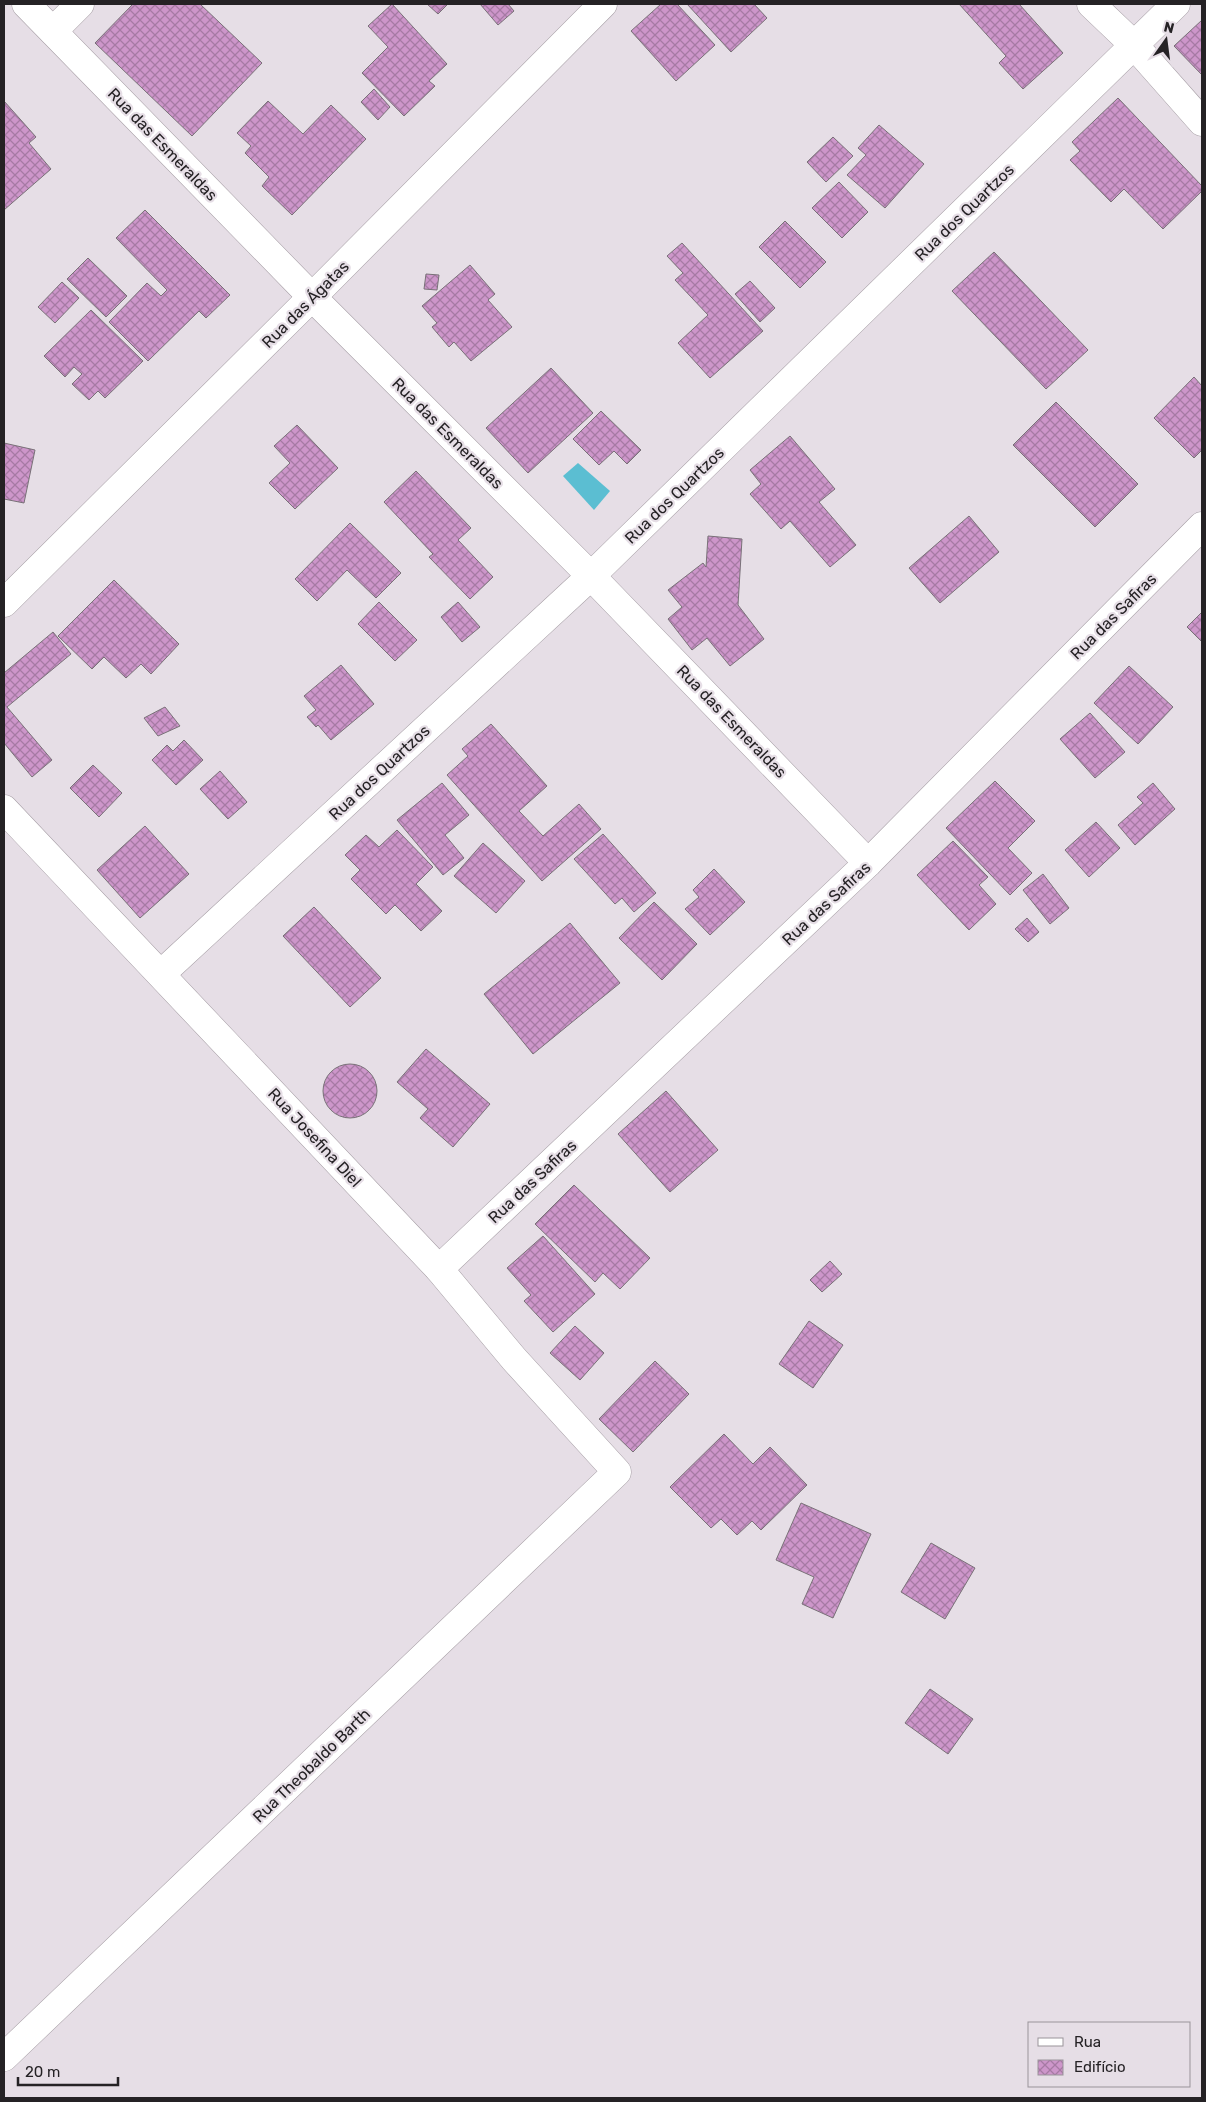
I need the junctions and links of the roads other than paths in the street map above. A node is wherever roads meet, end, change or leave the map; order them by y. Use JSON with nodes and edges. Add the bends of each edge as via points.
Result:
{"nodes":[{"id":1,"x":26,"y":4,"type":"edge"},
{"id":2,"x":80,"y":4,"type":"edge"},
{"id":3,"x":603,"y":4,"type":"edge"},
{"id":4,"x":1092,"y":4,"type":"edge"},
{"id":5,"x":1176,"y":4,"type":"edge"},
{"id":6,"x":53,"y":31,"type":"junction"},
{"id":7,"x":1134,"y":45,"type":"junction"},
{"id":8,"x":1202,"y":122,"type":"edge"},
{"id":9,"x":312,"y":297,"type":"junction"},
{"id":10,"x":1202,"y":526,"type":"edge"},
{"id":11,"x":591,"y":576,"type":"junction"},
{"id":12,"x":4,"y":603,"type":"edge"},
{"id":13,"x":4,"y":809,"type":"edge"},
{"id":14,"x":868,"y":863,"type":"junction"},
{"id":15,"x":161,"y":974,"type":"junction"},
{"id":16,"x":439,"y":1268,"type":"junction"},
{"id":17,"x":618,"y":1472,"type":"joint"},
{"id":18,"x":4,"y":2057,"type":"edge"}],
"edges":[{"from":1,"to":6,"type":"street","name":"Rua das Esmeraldas"},
{"from":2,"to":6,"type":"street"},
{"from":3,"to":9,"type":"street","name":"Rua das Ágatas"},
{"from":4,"to":7,"type":"street"},
{"from":5,"to":7,"type":"street","name":"Rua dos Quartzos"},
{"from":6,"to":9,"type":"street","name":"Rua das Esmeraldas"},
{"from":7,"to":8,"type":"street"},
{"from":7,"to":11,"type":"street","name":"Rua dos Quartzos"},
{"from":9,"to":11,"type":"street","name":"Rua das Esmeraldas"},
{"from":9,"to":12,"type":"street","name":"Rua das Ágatas"},
{"from":10,"to":14,"type":"street","name":"Rua das Safiras"},
{"from":11,"to":14,"type":"street","name":"Rua das Esmeraldas"},
{"from":11,"to":15,"type":"street","name":"Rua dos Quartzos"},
{"from":13,"to":15,"type":"street","name":"Rua Josefina Diel"},
{"from":14,"to":16,"type":"street","name":"Rua das Safiras"},
{"from":15,"to":16,"type":"street","name":"Rua Josefina Diel"},
{"from":16,"to":17,"type":"street","name":"Rua Josefina Diel","via":[[514,1359]]},
{"from":17,"to":18,"type":"street","name":"Rua Theobaldo Barth"}]}
